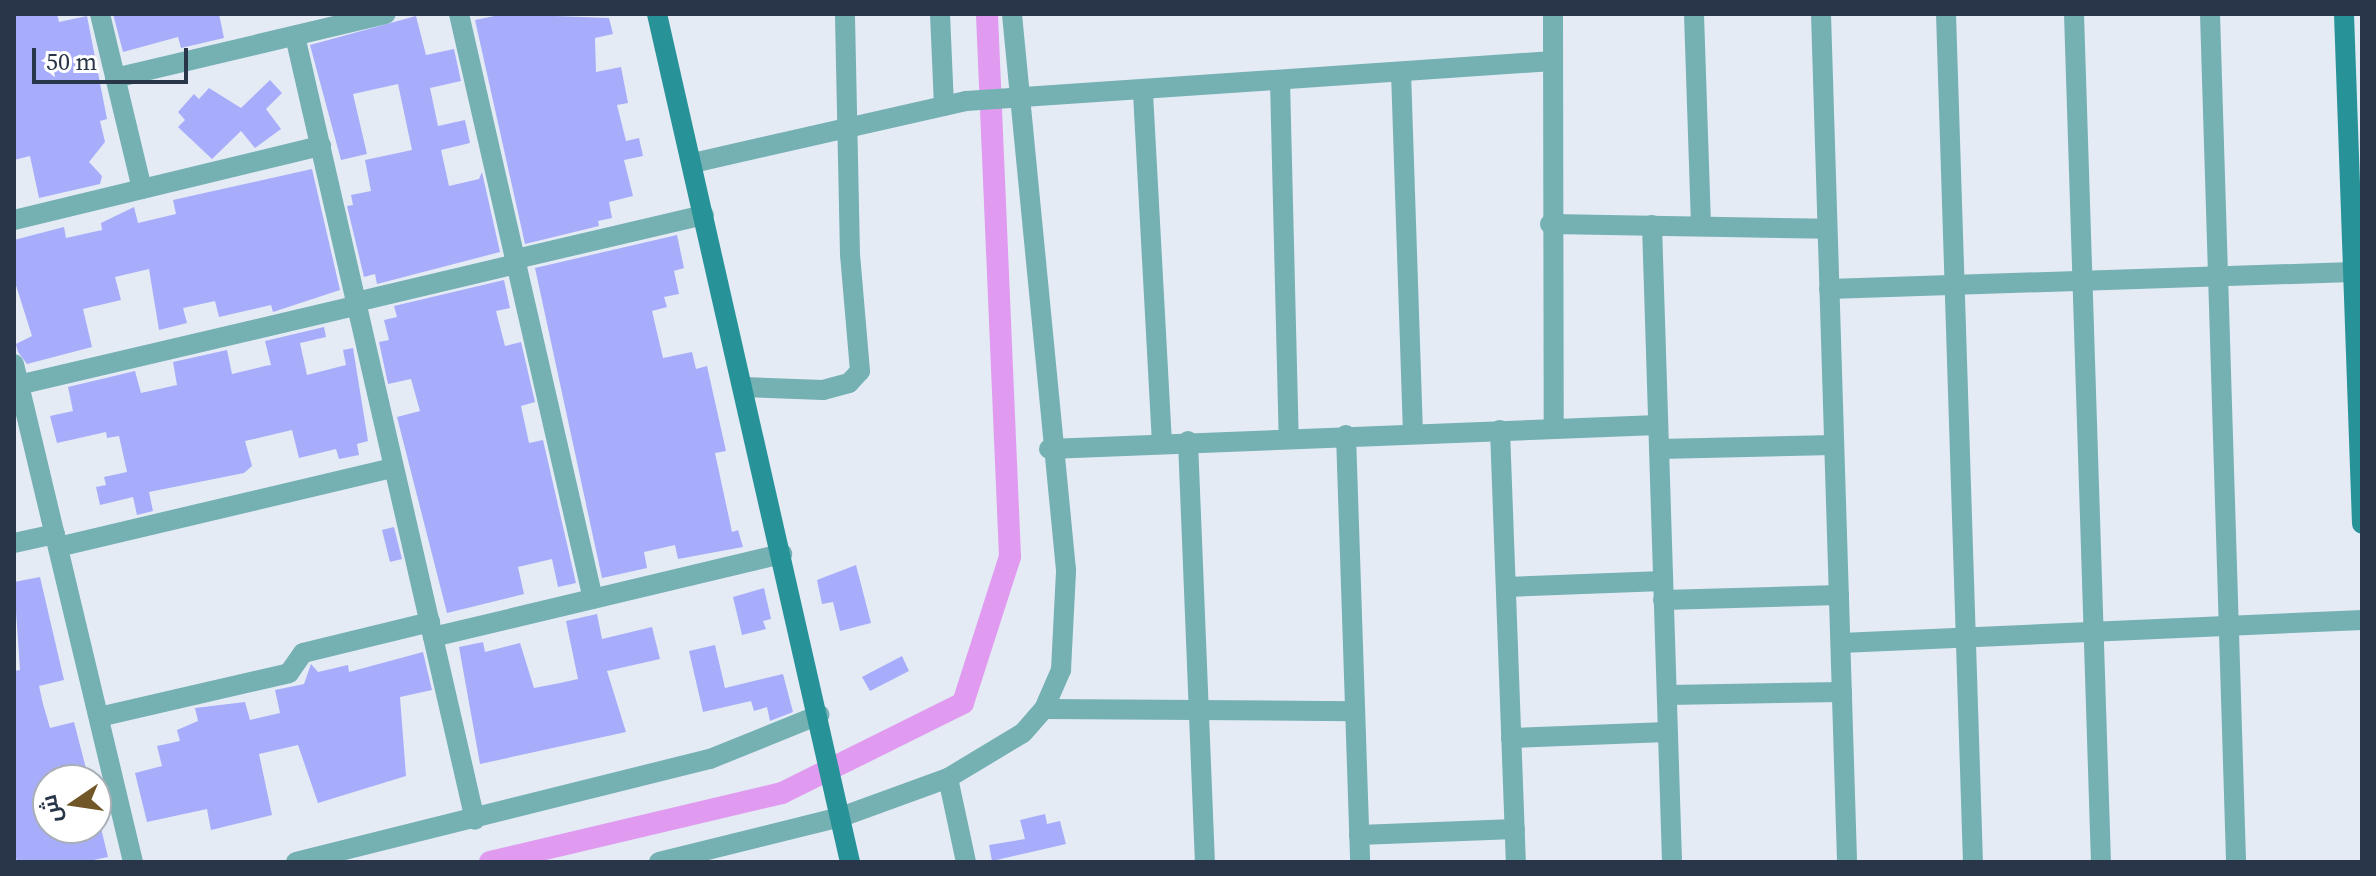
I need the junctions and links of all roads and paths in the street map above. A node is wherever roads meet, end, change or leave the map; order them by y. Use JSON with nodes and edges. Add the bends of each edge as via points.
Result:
{"nodes":[{"id":1,"x":100,"y":14,"type":"edge"},
{"id":2,"x":386,"y":14,"type":"edge"},
{"id":3,"x":459,"y":14,"type":"edge"},
{"id":4,"x":657,"y":14,"type":"edge"},
{"id":5,"x":845,"y":14,"type":"edge"},
{"id":6,"x":940,"y":14,"type":"edge"},
{"id":7,"x":1012,"y":14,"type":"edge"},
{"id":8,"x":1553,"y":14,"type":"edge"},
{"id":9,"x":1694,"y":14,"type":"edge"},
{"id":10,"x":1821,"y":14,"type":"edge"},
{"id":11,"x":1946,"y":14,"type":"edge"},
{"id":12,"x":2074,"y":14,"type":"edge"},
{"id":13,"x":2210,"y":14,"type":"edge"},
{"id":14,"x":2344,"y":14,"type":"edge"},
{"id":15,"x":295,"y":36,"type":"junction"},
{"id":16,"x":1553,"y":61,"type":"junction"},
{"id":17,"x":2354,"y":65,"type":"edge"},
{"id":18,"x":1401,"y":72,"type":"junction"},
{"id":19,"x":115,"y":78,"type":"junction"},
{"id":20,"x":1280,"y":81,"type":"junction"},
{"id":21,"x":1143,"y":93,"type":"junction"},
{"id":22,"x":1018,"y":101,"type":"junction"},
{"id":23,"x":944,"y":106,"type":"junction"},
{"id":24,"x":850,"y":131,"type":"junction"},
{"id":25,"x":321,"y":146,"type":"junction"},
{"id":26,"x":693,"y":163,"type":"junction"},
{"id":27,"x":142,"y":189,"type":"junction"},
{"id":28,"x":704,"y":215,"type":"junction"},
{"id":29,"x":14,"y":220,"type":"edge"},
{"id":30,"x":1550,"y":224,"type":"junction"},
{"id":31,"x":1652,"y":225,"type":"junction"},
{"id":32,"x":1701,"y":226,"type":"junction"},
{"id":33,"x":1827,"y":229,"type":"junction"},
{"id":34,"x":517,"y":262,"type":"junction"},
{"id":35,"x":2353,"y":272,"type":"junction"},
{"id":36,"x":2218,"y":277,"type":"junction"},
{"id":37,"x":2082,"y":280,"type":"junction"},
{"id":38,"x":1958,"y":284,"type":"junction"},
{"id":39,"x":1829,"y":289,"type":"junction"},
{"id":40,"x":356,"y":304,"type":"junction"},
{"id":41,"x":14,"y":364,"type":"edge"},
{"id":42,"x":16,"y":385,"type":"edge"},
{"id":43,"x":744,"y":387,"type":"junction"},
{"id":44,"x":1658,"y":425,"type":"junction"},
{"id":45,"x":1554,"y":428,"type":"junction"},
{"id":46,"x":1500,"y":430,"type":"junction"},
{"id":47,"x":1413,"y":433,"type":"junction"},
{"id":48,"x":1346,"y":435,"type":"junction"},
{"id":49,"x":1289,"y":438,"type":"junction"},
{"id":50,"x":1162,"y":441,"type":"junction"},
{"id":51,"x":1188,"y":441,"type":"junction"},
{"id":52,"x":1834,"y":445,"type":"junction"},
{"id":53,"x":1049,"y":449,"type":"junction"},
{"id":54,"x":1659,"y":449,"type":"junction"},
{"id":55,"x":393,"y":468,"type":"junction"},
{"id":56,"x":2361,"y":477,"type":"edge"},
{"id":57,"x":2362,"y":524,"type":"edge"},
{"id":58,"x":57,"y":540,"type":"junction"},
{"id":59,"x":14,"y":543,"type":"edge"},
{"id":60,"x":782,"y":554,"type":"junction"},
{"id":61,"x":1506,"y":587,"type":"junction"},
{"id":62,"x":1663,"y":590,"type":"junction"},
{"id":63,"x":1839,"y":595,"type":"junction"},
{"id":64,"x":593,"y":599,"type":"junction"},
{"id":65,"x":2362,"y":620,"type":"edge"},
{"id":66,"x":2229,"y":626,"type":"junction"},
{"id":67,"x":432,"y":630,"type":"junction"},
{"id":68,"x":2093,"y":630,"type":"junction"},
{"id":69,"x":1965,"y":636,"type":"junction"},
{"id":70,"x":1841,"y":643,"type":"junction"},
{"id":71,"x":1842,"y":692,"type":"junction"},
{"id":72,"x":1668,"y":695,"type":"junction"},
{"id":73,"x":1044,"y":709,"type":"junction"},
{"id":74,"x":1355,"y":711,"type":"junction"},
{"id":75,"x":1202,"y":713,"type":"junction"},
{"id":76,"x":819,"y":715,"type":"junction"},
{"id":77,"x":99,"y":717,"type":"junction"},
{"id":78,"x":1667,"y":732,"type":"junction"},
{"id":79,"x":1511,"y":738,"type":"junction"},
{"id":80,"x":948,"y":778,"type":"junction"},
{"id":81,"x":841,"y":817,"type":"junction"},
{"id":82,"x":475,"y":820,"type":"junction"},
{"id":83,"x":1515,"y":829,"type":"junction"},
{"id":84,"x":1359,"y":835,"type":"junction"},
{"id":85,"x":133,"y":862,"type":"edge"},
{"id":86,"x":296,"y":862,"type":"edge"},
{"id":87,"x":659,"y":862,"type":"edge"},
{"id":88,"x":850,"y":862,"type":"edge"},
{"id":89,"x":966,"y":862,"type":"edge"},
{"id":90,"x":1205,"y":862,"type":"edge"},
{"id":91,"x":1360,"y":862,"type":"edge"},
{"id":92,"x":1516,"y":862,"type":"edge"},
{"id":93,"x":1672,"y":862,"type":"edge"},
{"id":94,"x":1847,"y":862,"type":"edge"},
{"id":95,"x":1973,"y":862,"type":"edge"},
{"id":96,"x":2101,"y":862,"type":"edge"},
{"id":97,"x":2236,"y":862,"type":"edge"}],
"edges":[{"from":1,"to":19,"type":"street"},
{"from":2,"to":15,"type":"street"},
{"from":3,"to":34,"type":"street"},
{"from":4,"to":26,"type":"street"},
{"from":5,"to":24,"type":"street"},
{"from":6,"to":23,"type":"street"},
{"from":7,"to":22,"type":"street"},
{"from":8,"to":16,"type":"street"},
{"from":9,"to":32,"type":"street"},
{"from":10,"to":33,"type":"street"},
{"from":11,"to":38,"type":"street"},
{"from":12,"to":37,"type":"street"},
{"from":13,"to":36,"type":"street"},
{"from":14,"to":17,"type":"street"},
{"from":15,"to":19,"type":"street"},
{"from":15,"to":25,"type":"street"},
{"from":16,"to":18,"type":"street"},
{"from":16,"to":30,"type":"street"},
{"from":17,"to":35,"type":"street"},
{"from":18,"to":20,"type":"street"},
{"from":18,"to":47,"type":"street"},
{"from":19,"to":27,"type":"street"},
{"from":20,"to":21,"type":"street"},
{"from":20,"to":49,"type":"street"},
{"from":21,"to":22,"type":"street"},
{"from":21,"to":50,"type":"street"},
{"from":22,"to":23,"type":"street","via":[[995,97]]},
{"from":22,"to":53,"type":"street"},
{"from":23,"to":24,"type":"street"},
{"from":24,"to":26,"type":"street"},
{"from":24,"to":43,"type":"street","via":[[850,255],[860,371],[849,383],[823,390]]},
{"from":25,"to":27,"type":"street"},
{"from":25,"to":40,"type":"street"},
{"from":26,"to":28,"type":"street"},
{"from":27,"to":29,"type":"street"},
{"from":28,"to":34,"type":"street"},
{"from":28,"to":43,"type":"street"},
{"from":30,"to":31,"type":"street"},
{"from":30,"to":45,"type":"street"},
{"from":31,"to":32,"type":"street"},
{"from":31,"to":44,"type":"street"},
{"from":32,"to":33,"type":"street"},
{"from":33,"to":39,"type":"street"},
{"from":34,"to":40,"type":"street"},
{"from":34,"to":64,"type":"street"},
{"from":35,"to":36,"type":"street"},
{"from":35,"to":56,"type":"street"},
{"from":36,"to":37,"type":"street"},
{"from":36,"to":66,"type":"street"},
{"from":37,"to":38,"type":"street"},
{"from":37,"to":68,"type":"street"},
{"from":38,"to":39,"type":"street"},
{"from":38,"to":69,"type":"street"},
{"from":39,"to":52,"type":"street"},
{"from":40,"to":42,"type":"street"},
{"from":40,"to":55,"type":"street"},
{"from":41,"to":42,"type":"street"},
{"from":42,"to":58,"type":"street"},
{"from":43,"to":60,"type":"street"},
{"from":44,"to":45,"type":"street"},
{"from":44,"to":54,"type":"street"},
{"from":45,"to":46,"type":"street"},
{"from":46,"to":47,"type":"street"},
{"from":46,"to":61,"type":"street"},
{"from":47,"to":48,"type":"street"},
{"from":48,"to":49,"type":"street"},
{"from":48,"to":74,"type":"street"},
{"from":49,"to":51,"type":"street"},
{"from":50,"to":51,"type":"street"},
{"from":50,"to":53,"type":"street"},
{"from":51,"to":75,"type":"street"},
{"from":52,"to":54,"type":"street"},
{"from":52,"to":63,"type":"street"},
{"from":53,"to":73,"type":"street","via":[[1067,621],[1061,670]]},
{"from":54,"to":62,"type":"street"},
{"from":55,"to":58,"type":"street"},
{"from":55,"to":67,"type":"street"},
{"from":56,"to":57,"type":"street"},
{"from":58,"to":59,"type":"street"},
{"from":58,"to":77,"type":"street"},
{"from":60,"to":64,"type":"street"},
{"from":60,"to":76,"type":"street"},
{"from":61,"to":62,"type":"street"},
{"from":61,"to":79,"type":"street"},
{"from":62,"to":63,"type":"street"},
{"from":62,"to":72,"type":"street"},
{"from":63,"to":70,"type":"street"},
{"from":64,"to":67,"type":"street"},
{"from":65,"to":66,"type":"street"},
{"from":66,"to":68,"type":"street"},
{"from":66,"to":97,"type":"street"},
{"from":67,"to":77,"type":"street","via":[[303,653],[289,673]]},
{"from":67,"to":82,"type":"street"},
{"from":68,"to":69,"type":"street"},
{"from":68,"to":96,"type":"street"},
{"from":69,"to":70,"type":"street"},
{"from":69,"to":95,"type":"street"},
{"from":70,"to":71,"type":"street"},
{"from":71,"to":72,"type":"street"},
{"from":71,"to":94,"type":"street"},
{"from":72,"to":78,"type":"street"},
{"from":73,"to":75,"type":"street"},
{"from":73,"to":80,"type":"street","via":[[1004,748]]},
{"from":74,"to":75,"type":"street"},
{"from":74,"to":84,"type":"street"},
{"from":75,"to":90,"type":"street"},
{"from":76,"to":81,"type":"street"},
{"from":76,"to":82,"type":"street","via":[[710,759]]},
{"from":77,"to":85,"type":"street"},
{"from":78,"to":79,"type":"street"},
{"from":78,"to":93,"type":"street"},
{"from":79,"to":83,"type":"street"},
{"from":80,"to":81,"type":"street"},
{"from":80,"to":89,"type":"street"},
{"from":81,"to":87,"type":"street"},
{"from":81,"to":88,"type":"street"},
{"from":82,"to":86,"type":"street"},
{"from":83,"to":84,"type":"street"},
{"from":83,"to":92,"type":"street"},
{"from":84,"to":91,"type":"street"}]}
